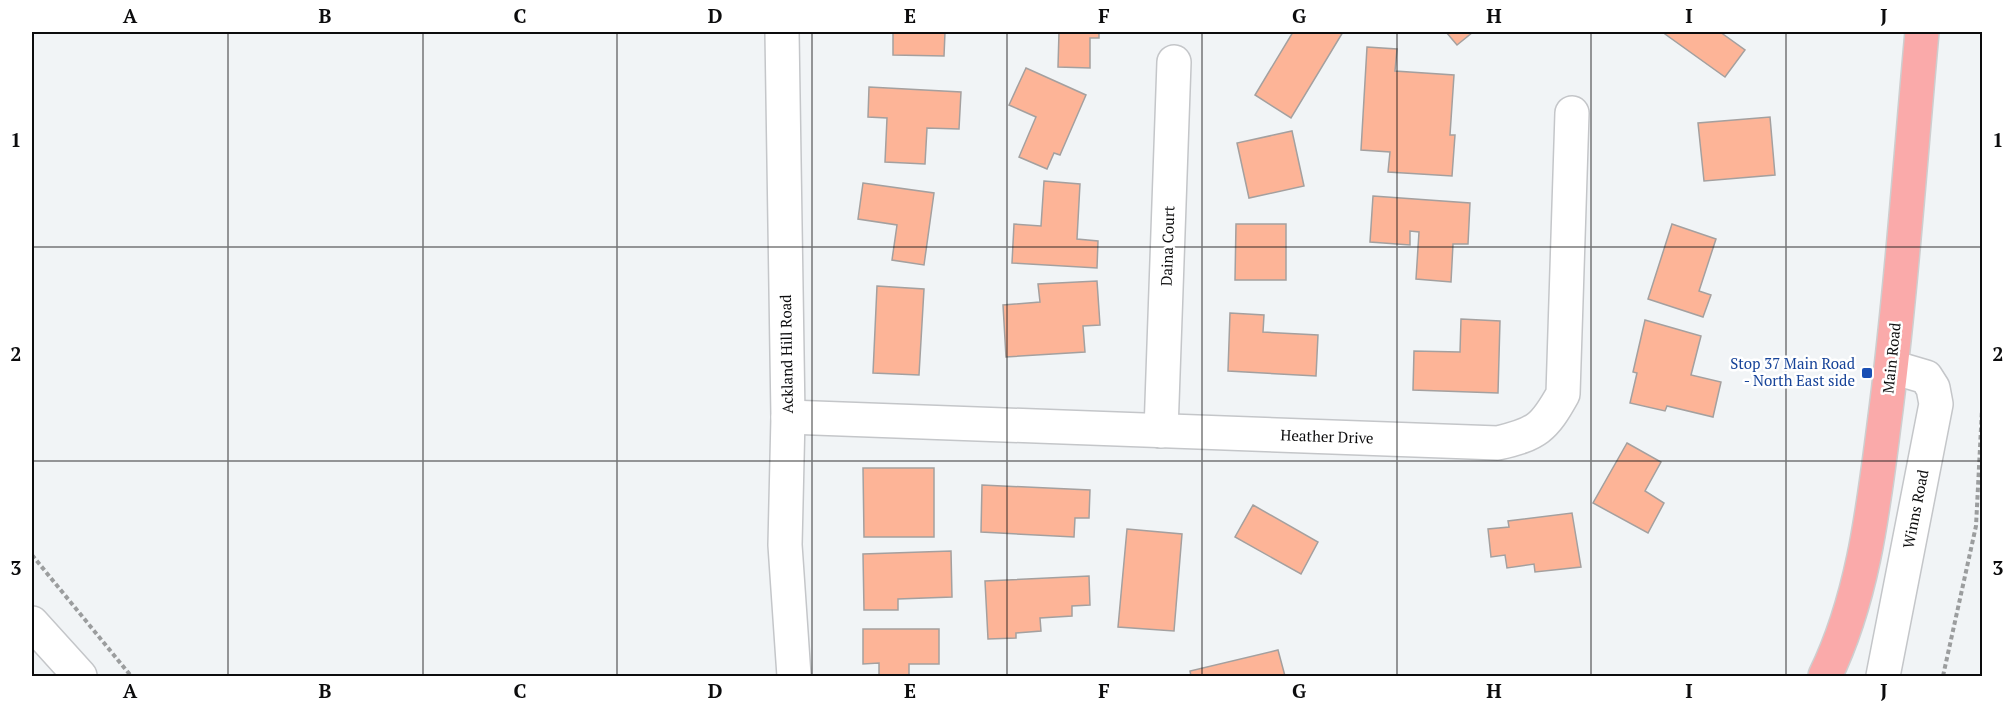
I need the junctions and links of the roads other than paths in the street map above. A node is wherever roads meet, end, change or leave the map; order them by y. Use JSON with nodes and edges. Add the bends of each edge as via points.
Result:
{"nodes":[{"id":1,"x":782,"y":32,"type":"edge"},
{"id":2,"x":1922,"y":32,"type":"edge"},
{"id":3,"x":1174,"y":62,"type":"dead end"},
{"id":4,"x":1572,"y":113,"type":"dead end"},
{"id":5,"x":1892,"y":367,"type":"junction"},
{"id":6,"x":788,"y":417,"type":"junction"},
{"id":7,"x":1161,"y":431,"type":"junction"},
{"id":8,"x":32,"y":623,"type":"edge"},
{"id":9,"x":80,"y":676,"type":"edge"},
{"id":10,"x":794,"y":676,"type":"edge"},
{"id":11,"x":1825,"y":676,"type":"edge"},
{"id":12,"x":1884,"y":676,"type":"edge"}],
"edges":[{"from":1,"to":6,"type":"street","name":"Ackland Hill Road"},
{"from":2,"to":5,"type":"main road","name":"Main Road"},
{"from":3,"to":7,"type":"street","name":"Daina Court"},
{"from":4,"to":7,"type":"street","name":"Heather Drive","via":[[1563,394],[1548,420],[1527,436],[1498,443]]},
{"from":5,"to":11,"type":"main road","name":"Main Road","via":[[1867,553],[1839,649]]},
{"from":5,"to":12,"type":"street","name":"Winns Road","via":[[1926,377],[1936,405]]},
{"from":6,"to":7,"type":"street","name":"Heather Drive"},
{"from":6,"to":10,"type":"street","name":"Ackland Hill Road","via":[[785,545]]},
{"from":8,"to":9,"type":"street"}]}
